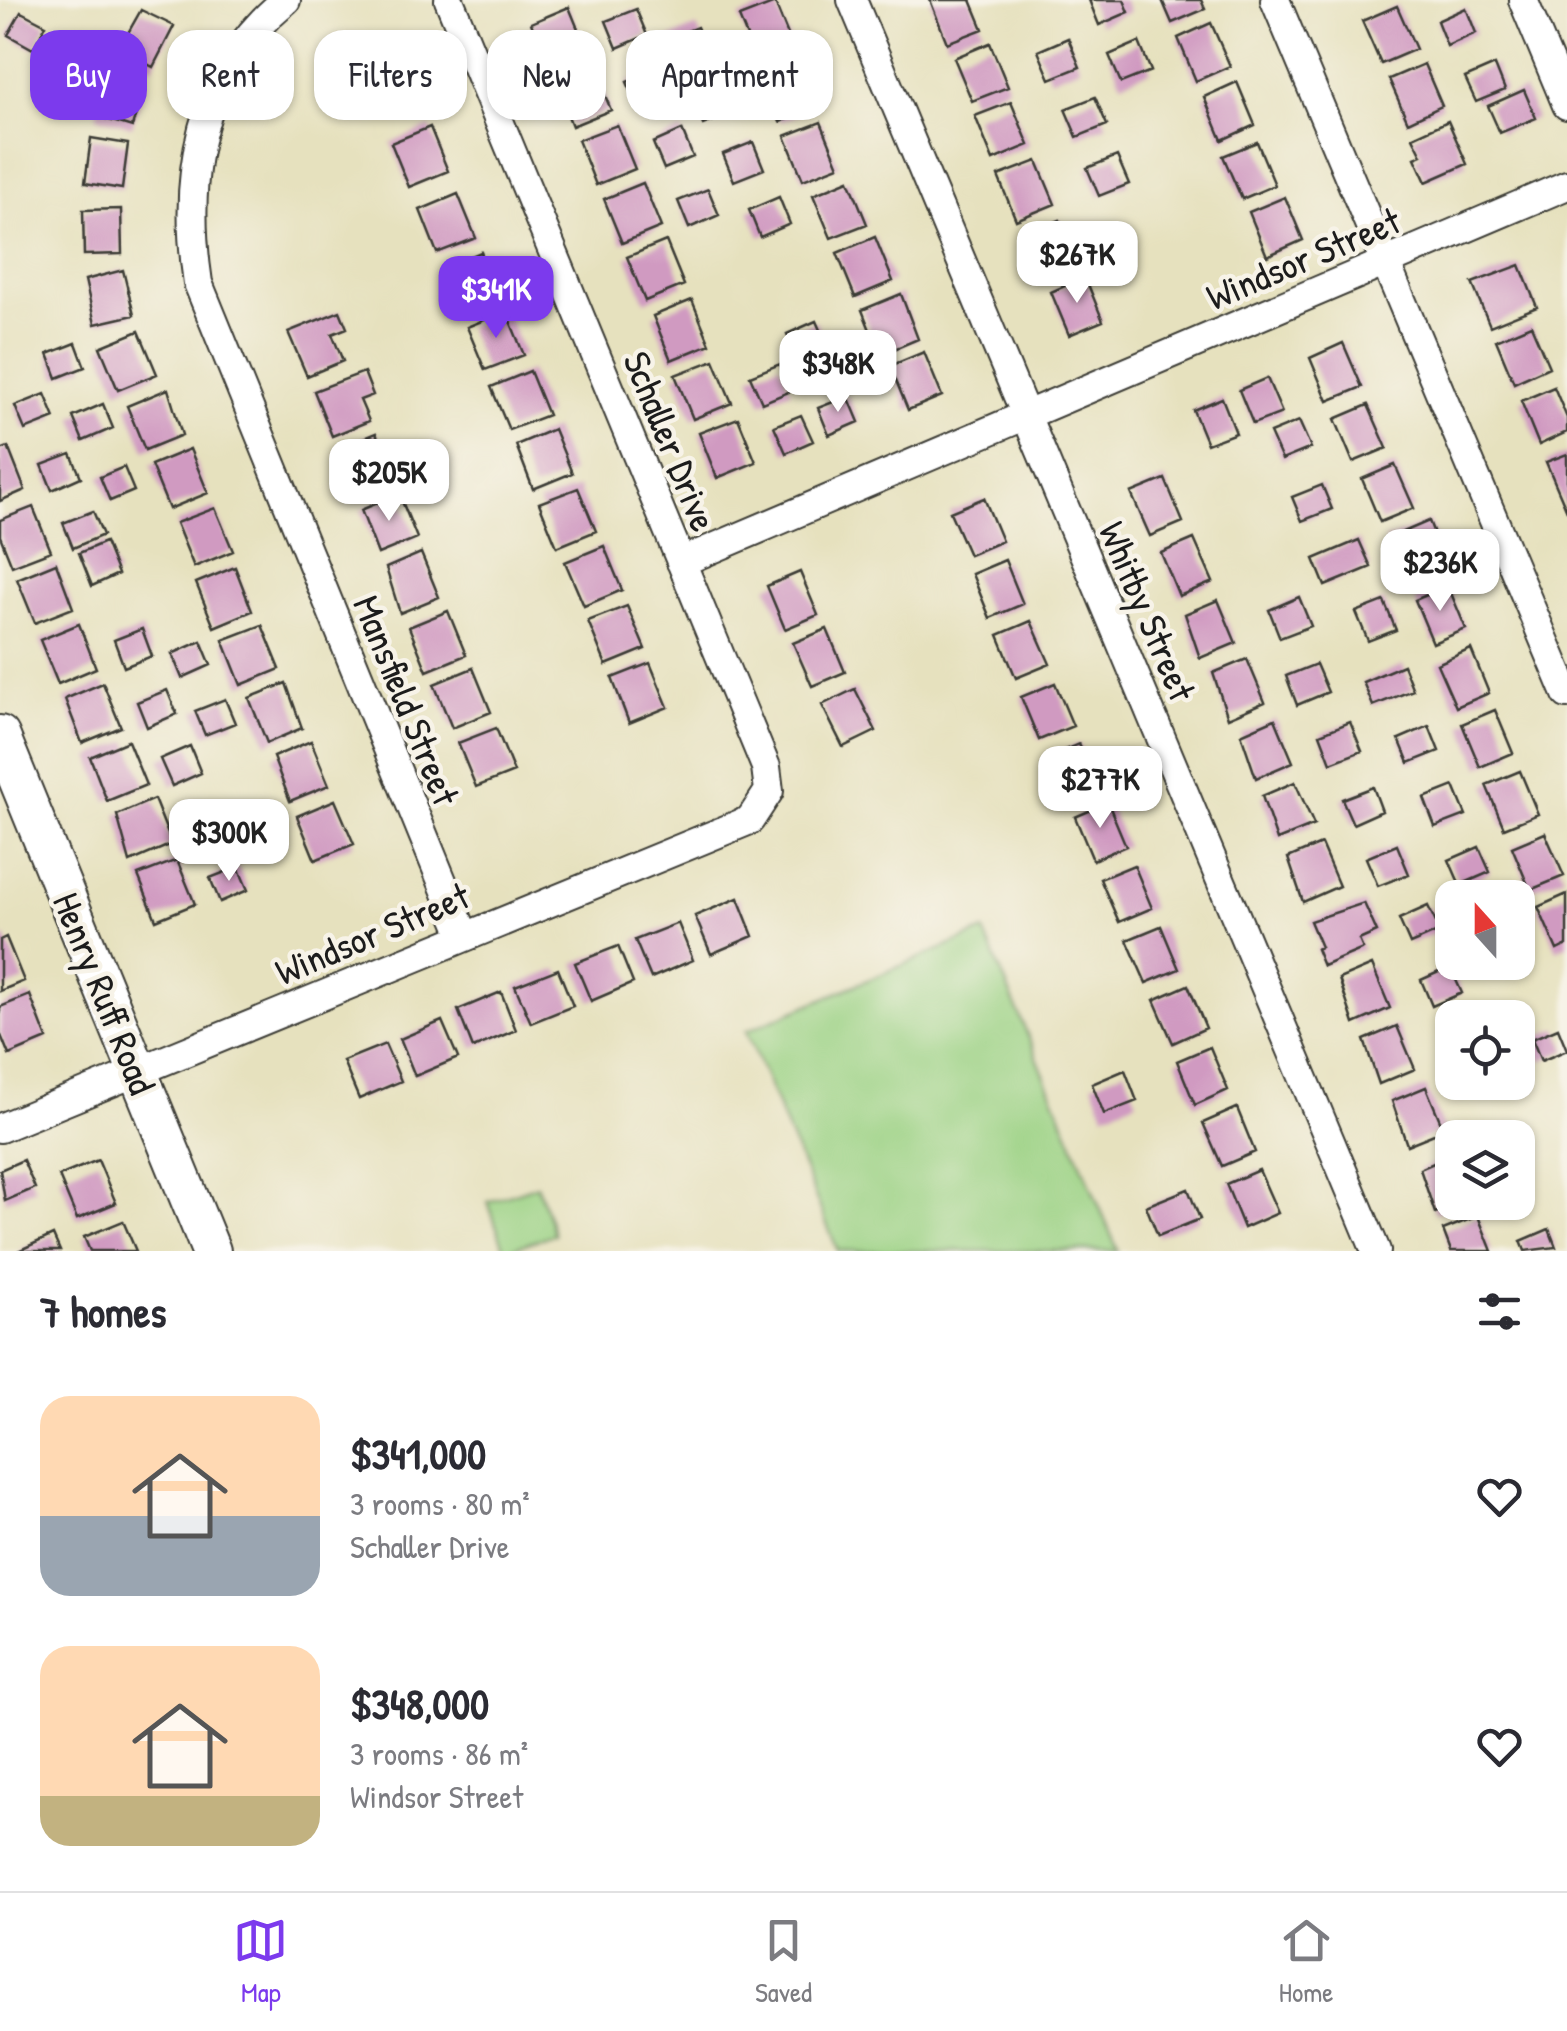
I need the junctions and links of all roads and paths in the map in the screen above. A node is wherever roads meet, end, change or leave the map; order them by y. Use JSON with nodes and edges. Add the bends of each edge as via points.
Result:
{"nodes":[{"id":1,"x":286,"y":0,"type":"edge"},
{"id":2,"x":449,"y":0,"type":"edge"},
{"id":3,"x":852,"y":0,"type":"edge"},
{"id":4,"x":1275,"y":0,"type":"edge"},
{"id":5,"x":1524,"y":0,"type":"edge"},
{"id":6,"x":1567,"y":104,"type":"edge"},
{"id":7,"x":1567,"y":185,"type":"edge"},
{"id":8,"x":1385,"y":264,"type":"junction"},
{"id":9,"x":1026,"y":416,"type":"junction"},
{"id":10,"x":680,"y":562,"type":"junction"},
{"id":11,"x":1567,"y":694,"type":"edge"},
{"id":12,"x":0,"y":735,"type":"edge"},
{"id":13,"x":765,"y":800,"type":"joint"},
{"id":14,"x":464,"y":935,"type":"junction"},
{"id":15,"x":136,"y":1072,"type":"junction"},
{"id":16,"x":0,"y":1128,"type":"edge"},
{"id":17,"x":211,"y":1251,"type":"edge"},
{"id":18,"x":1376,"y":1251,"type":"edge"}],
"edges":[{"from":1,"to":14,"type":"street","name":"Mansfield Street","via":[[243,45],[199,130],[190,231],[198,283]]},
{"from":2,"to":10,"type":"street","name":"Schaller Drive"},
{"from":3,"to":9,"type":"street","name":"Whitby Street"},
{"from":4,"to":8,"type":"street"},
{"from":5,"to":6,"type":"street"},
{"from":7,"to":8,"type":"street","name":"Windsor Street"},
{"from":8,"to":9,"type":"street","name":"Windsor Street"},
{"from":8,"to":11,"type":"street"},
{"from":9,"to":10,"type":"street","name":"Windsor Street"},
{"from":9,"to":18,"type":"street","name":"Whitby Street"},
{"from":10,"to":13,"type":"street","name":"Schaller Drive","via":[[766,767]]},
{"from":12,"to":15,"type":"street","name":"Henry Ruff Road"},
{"from":13,"to":14,"type":"street","name":"Windsor Street","via":[[750,820]]},
{"from":14,"to":15,"type":"street","name":"Windsor Street"},
{"from":15,"to":16,"type":"street","name":"Windsor Street"},
{"from":15,"to":17,"type":"street","name":"Henry Ruff Road"}]}
